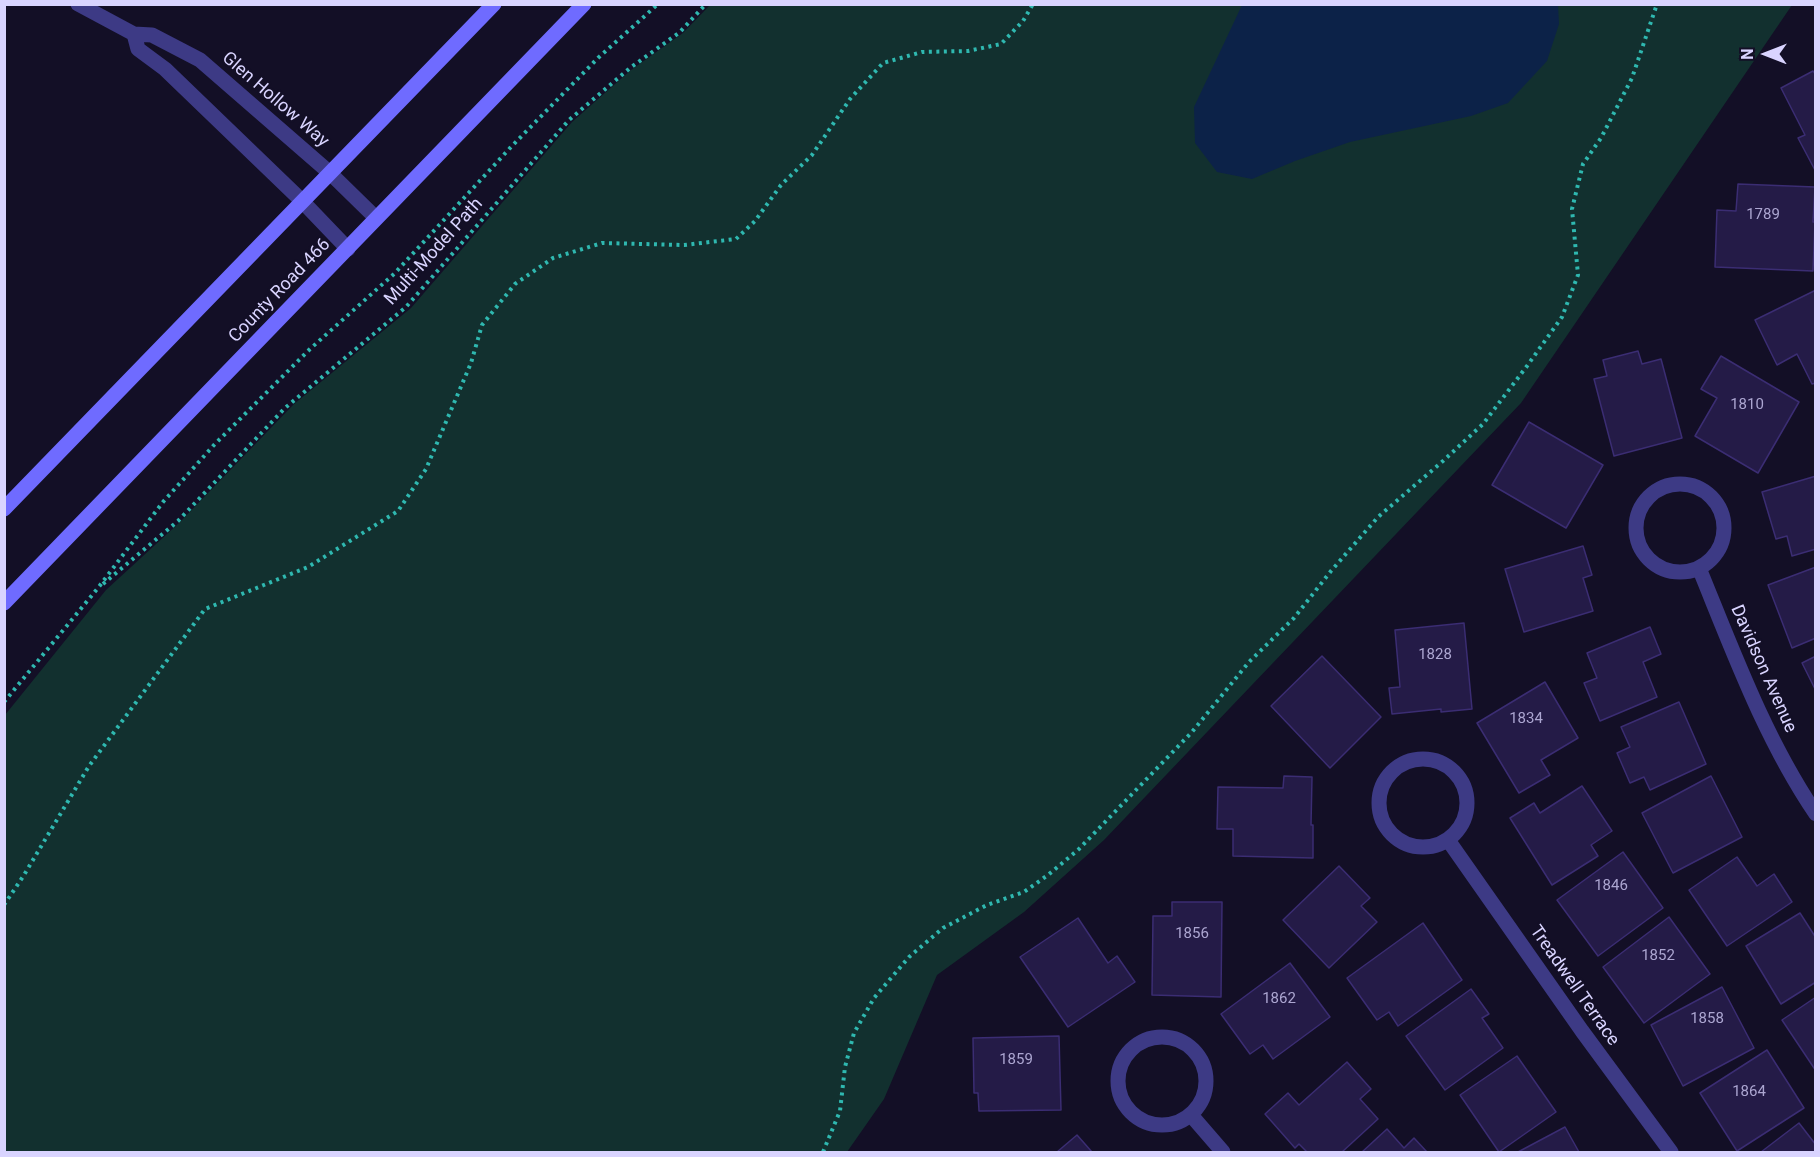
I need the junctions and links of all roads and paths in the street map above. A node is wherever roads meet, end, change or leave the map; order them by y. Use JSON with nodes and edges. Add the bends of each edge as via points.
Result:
{"nodes":[{"id":1,"x":78,"y":4,"type":"edge"},
{"id":2,"x":494,"y":4,"type":"edge"},
{"id":3,"x":584,"y":4,"type":"edge"},
{"id":4,"x":658,"y":4,"type":"edge"},
{"id":5,"x":706,"y":4,"type":"edge"},
{"id":6,"x":1033,"y":4,"type":"edge"},
{"id":7,"x":1657,"y":4,"type":"edge"},
{"id":8,"x":134,"y":34,"type":"junction"},
{"id":9,"x":330,"y":173,"type":"junction"},
{"id":10,"x":302,"y":201,"type":"junction"},
{"id":11,"x":376,"y":218,"type":"junction"},
{"id":12,"x":348,"y":249,"type":"junction"},
{"id":13,"x":4,"y":509,"type":"edge"},
{"id":14,"x":1699,"y":568,"type":"junction"},
{"id":15,"x":98,"y":588,"type":"junction"},
{"id":16,"x":4,"y":603,"type":"edge"},
{"id":17,"x":4,"y":702,"type":"edge"},
{"id":18,"x":1815,"y":814,"type":"edge"},
{"id":19,"x":1448,"y":840,"type":"junction"},
{"id":20,"x":4,"y":905,"type":"edge"},
{"id":21,"x":1191,"y":1115,"type":"junction"},
{"id":22,"x":823,"y":1152,"type":"edge"},
{"id":23,"x":1223,"y":1152,"type":"edge"},
{"id":24,"x":1671,"y":1152,"type":"edge"}],
"edges":[{"from":1,"to":8,"type":"street","name":"Glen Hollow Way"},
{"from":2,"to":9,"type":"main road"},
{"from":3,"to":11,"type":"main road","name":"County Road 466"},
{"from":4,"to":15,"type":"path","name":"Multi-Model Path","via":[[598,58],[510,148],[395,273],[310,349],[214,445],[163,502]]},
{"from":5,"to":15,"type":"path","name":"Multi-Model Path","via":[[680,32],[569,120],[406,307],[285,408],[178,521]]},
{"from":6,"to":20,"type":"path","via":[[1001,44],[968,51],[922,52],[883,63],[850,99],[812,155],[736,239],[684,245],[602,243],[554,258],[515,284],[482,325],[471,363],[426,469],[398,511],[308,567],[205,609],[88,766]]},
{"from":7,"to":22,"type":"path","via":[[1632,78],[1583,164],[1572,209],[1578,275],[1562,318],[1533,358],[1483,424],[1378,517],[1192,732],[1079,849],[1024,892],[987,905],[943,928],[909,957],[874,998],[854,1033],[840,1111]]},
{"from":8,"to":9,"type":"street","name":"Glen Hollow Way","via":[[152,35],[200,60]]},
{"from":8,"to":10,"type":"street","name":"Glen Hollow Way","via":[[138,49],[165,69]]},
{"from":9,"to":10,"type":"main road"},
{"from":9,"to":11,"type":"street","name":"Glen Hollow Way"},
{"from":10,"to":12,"type":"street","name":"Glen Hollow Way"},
{"from":10,"to":13,"type":"main road"},
{"from":11,"to":12,"type":"main road","name":"County Road 466"},
{"from":12,"to":16,"type":"main road","name":"County Road 466"},
{"from":14,"to":14,"type":"street","via":[[1672,572],[1648,559],[1640,548],[1636,534],[1641,508],[1661,489],[1675,484],[1690,486],[1705,492],[1715,502],[1724,532],[1712,559]]},
{"from":14,"to":18,"type":"street","name":"Davidson Avenue","via":[[1778,750]]},
{"from":15,"to":17,"type":"path","name":"Multi-Model Path"},
{"from":19,"to":19,"type":"street","via":[[1415,846],[1396,838],[1387,828],[1381,816],[1380,795],[1388,776],[1398,767],[1428,759],[1442,763],[1463,785],[1466,815]]},
{"from":19,"to":24,"type":"street","name":"Treadwell Terrace"},
{"from":21,"to":21,"type":"street","via":[[1162,1126],[1134,1116],[1118,1090],[1118,1075],[1132,1048],[1144,1041],[1172,1038],[1195,1053],[1202,1064],[1205,1091]]},
{"from":21,"to":23,"type":"street"}]}
